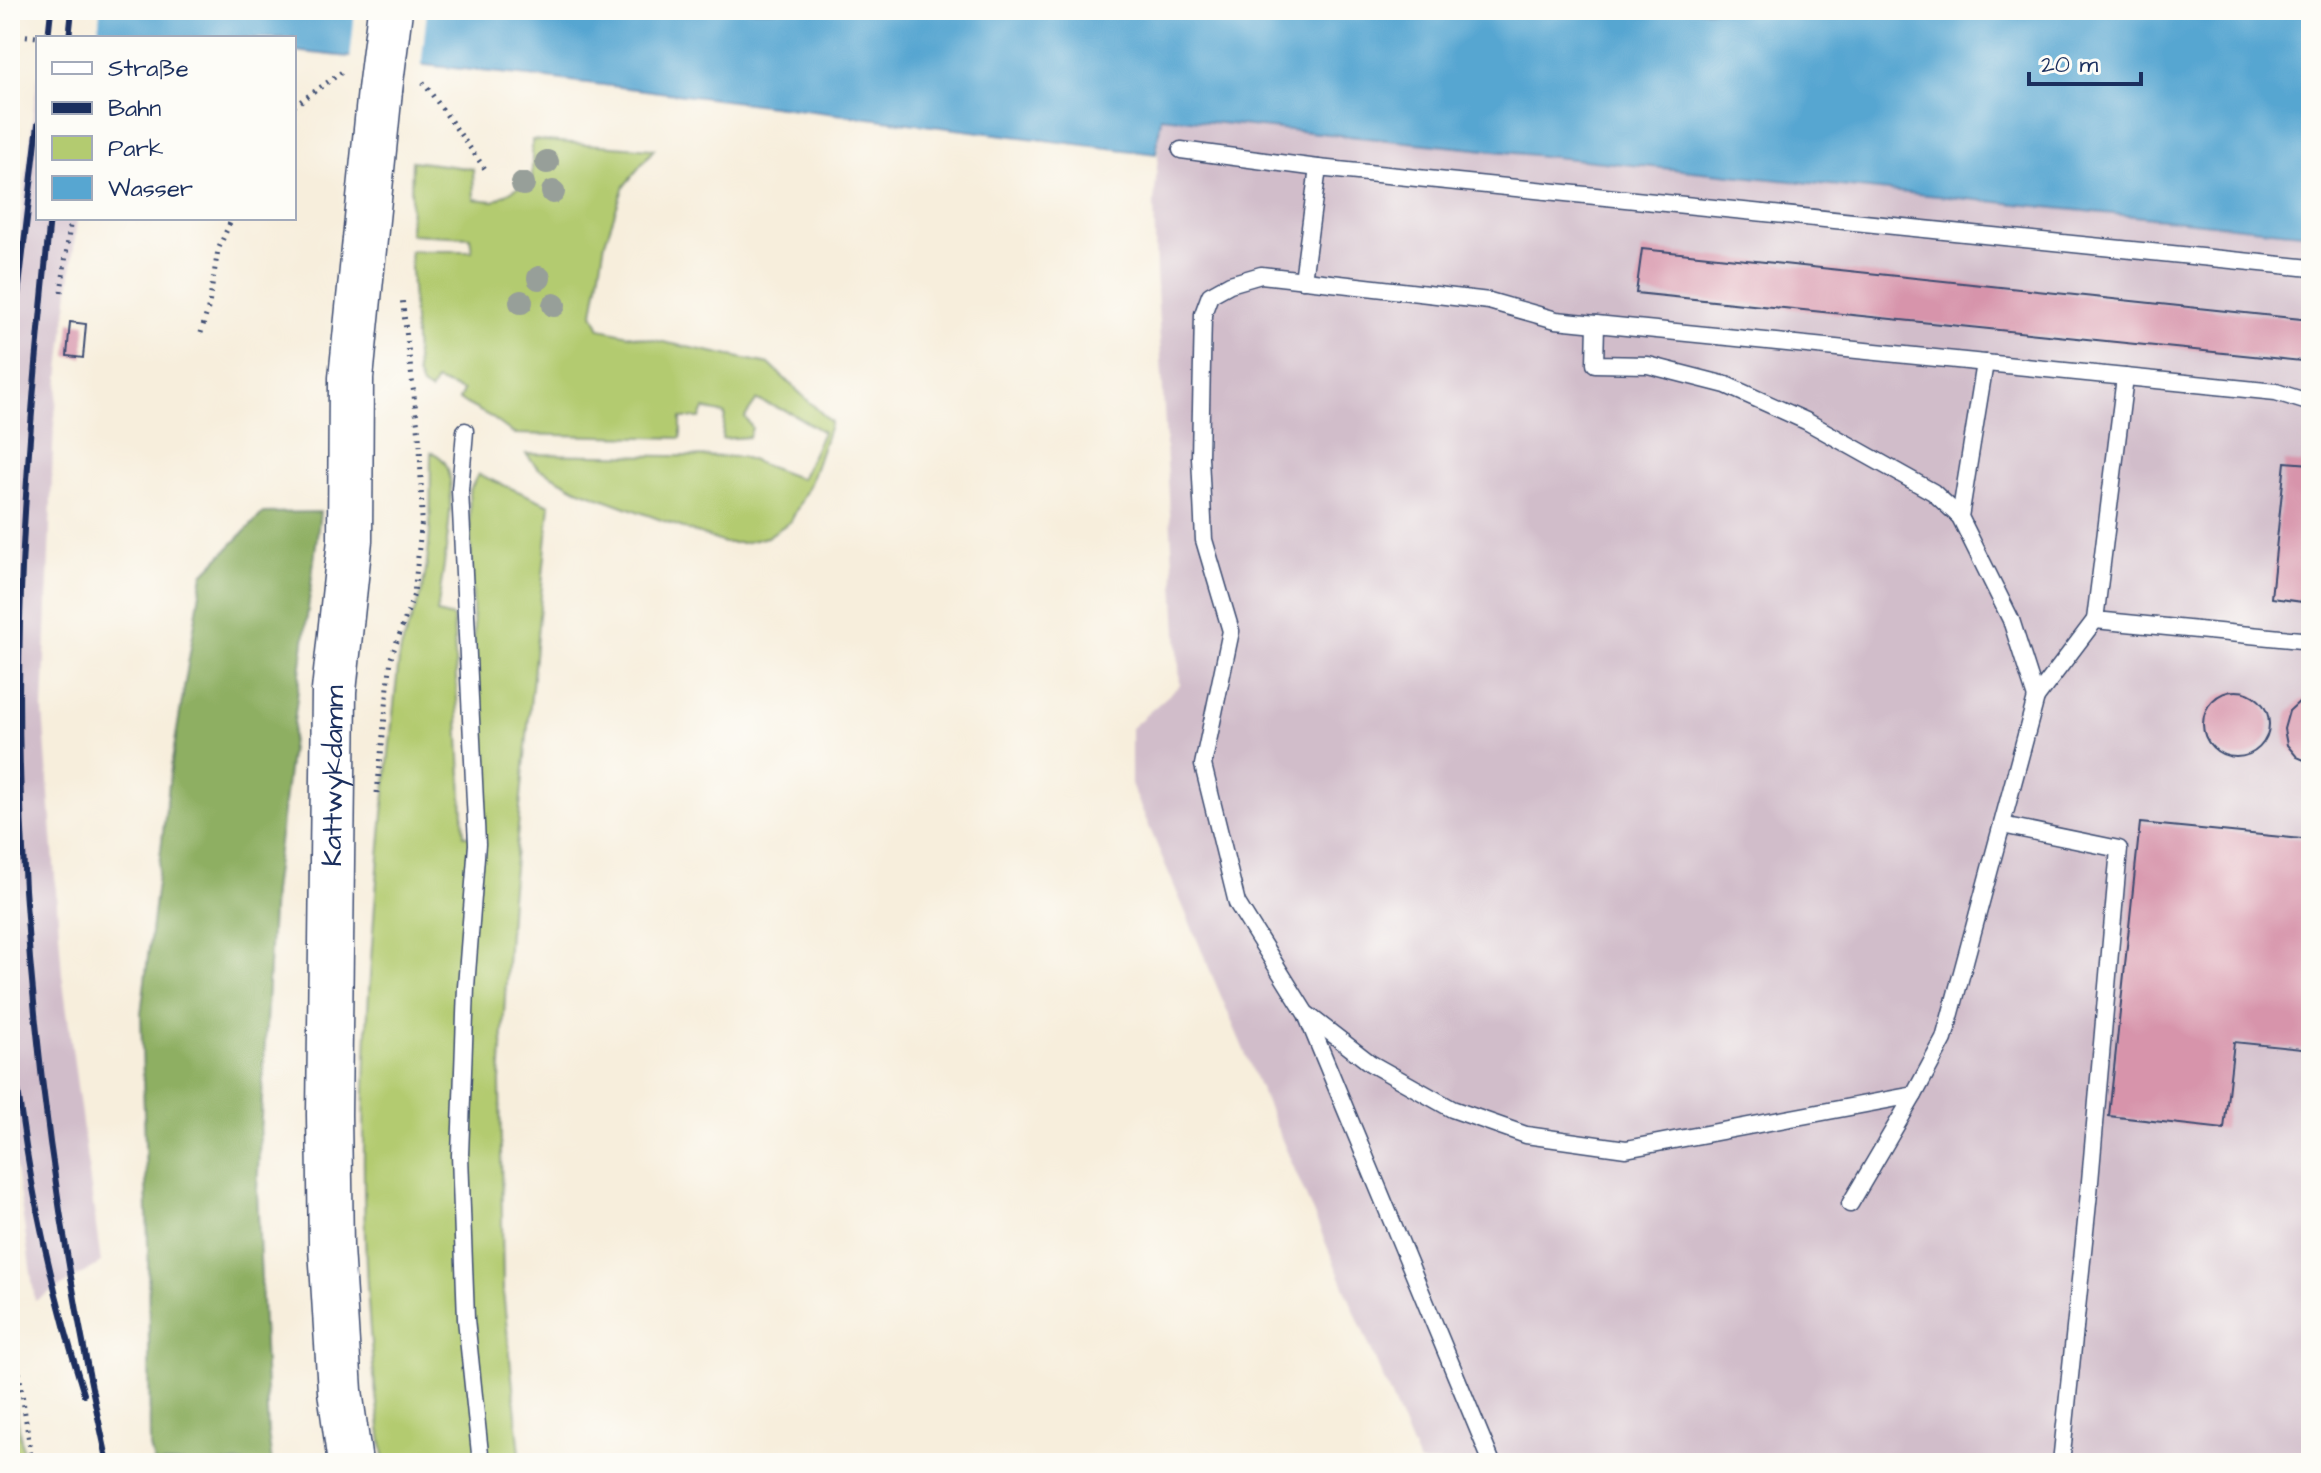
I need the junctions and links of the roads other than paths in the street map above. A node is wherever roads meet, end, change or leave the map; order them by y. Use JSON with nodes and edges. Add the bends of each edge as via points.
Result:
{"nodes":[{"id":1,"x":390,"y":10,"type":"edge"},
{"id":2,"x":1181,"y":150,"type":"dead end"},
{"id":3,"x":1318,"y":168,"type":"junction"},
{"id":4,"x":2311,"y":268,"type":"edge"},
{"id":5,"x":1303,"y":280,"type":"junction"},
{"id":6,"x":1596,"y":324,"type":"junction"},
{"id":7,"x":1985,"y":363,"type":"junction"},
{"id":8,"x":2125,"y":377,"type":"junction"},
{"id":9,"x":2311,"y":403,"type":"edge"},
{"id":10,"x":465,"y":431,"type":"dead end"},
{"id":11,"x":1960,"y":517,"type":"junction"},
{"id":12,"x":2095,"y":620,"type":"junction"},
{"id":13,"x":2311,"y":641,"type":"edge"},
{"id":14,"x":2036,"y":698,"type":"junction"},
{"id":15,"x":2002,"y":825,"type":"junction"},
{"id":16,"x":1306,"y":1014,"type":"junction"},
{"id":17,"x":1914,"y":1095,"type":"junction"},
{"id":18,"x":1850,"y":1204,"type":"dead end"},
{"id":19,"x":350,"y":1463,"type":"edge"},
{"id":20,"x":481,"y":1463,"type":"edge"},
{"id":21,"x":1492,"y":1463,"type":"edge"},
{"id":22,"x":2061,"y":1463,"type":"edge"}],
"edges":[{"from":1,"to":19,"type":"main road","name":"Kattwykdamm","bridge":true,"via":[[351,378],[350,540],[334,691],[331,1248]]},
{"from":2,"to":3,"type":"lane"},
{"from":3,"to":4,"type":"lane"},
{"from":3,"to":5,"type":"lane"},
{"from":5,"to":6,"type":"lane","via":[[1489,301],[1556,320]]},
{"from":5,"to":16,"type":"lane","via":[[1261,275],[1210,295],[1203,314],[1200,457],[1204,540],[1231,631],[1203,765],[1237,903]]},
{"from":6,"to":7,"type":"lane"},
{"from":6,"to":11,"type":"lane","via":[[1595,364],[1648,365],[1726,385],[1806,421],[1933,492]]},
{"from":7,"to":8,"type":"lane"},
{"from":7,"to":11,"type":"lane"},
{"from":8,"to":9,"type":"lane","via":[[2276,392]]},
{"from":8,"to":12,"type":"lane"},
{"from":10,"to":20,"type":"lane","via":[[460,490],[477,844],[460,1155],[466,1319]]},
{"from":11,"to":14,"type":"lane","via":[[2011,620]]},
{"from":12,"to":13,"type":"lane"},
{"from":12,"to":14,"type":"lane"},
{"from":14,"to":15,"type":"lane"},
{"from":15,"to":17,"type":"lane","via":[[1944,1039]]},
{"from":15,"to":22,"type":"lane","via":[[2119,849]]},
{"from":16,"to":17,"type":"lane","via":[[1370,1063],[1452,1109],[1526,1135],[1626,1149]]},
{"from":16,"to":21,"type":"lane"},
{"from":17,"to":18,"type":"lane"}]}
